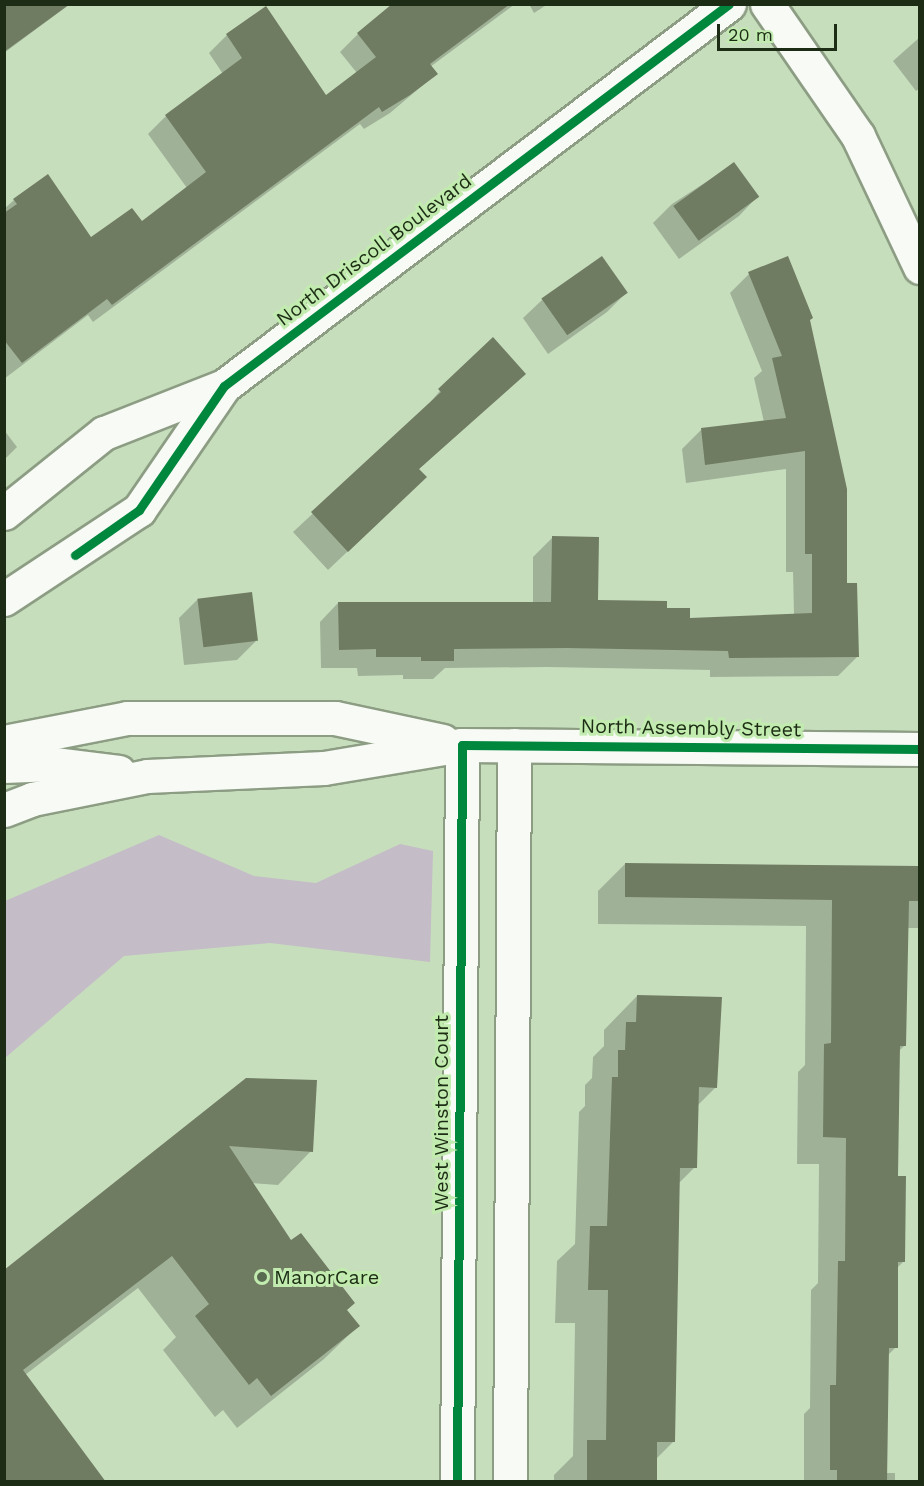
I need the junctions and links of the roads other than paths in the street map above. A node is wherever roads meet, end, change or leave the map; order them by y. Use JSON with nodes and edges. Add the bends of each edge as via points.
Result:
{"nodes":[{"id":1,"x":729,"y":4,"type":"edge"},
{"id":2,"x":767,"y":4,"type":"edge"},
{"id":3,"x":920,"y":267,"type":"edge"},
{"id":4,"x":224,"y":386,"type":"junction"},
{"id":5,"x":4,"y":513,"type":"edge"},
{"id":6,"x":4,"y":599,"type":"edge"},
{"id":7,"x":4,"y":742,"type":"edge"},
{"id":8,"x":462,"y":745,"type":"junction"},
{"id":9,"x":514,"y":745,"type":"junction"},
{"id":10,"x":920,"y":749,"type":"edge"},
{"id":11,"x":4,"y":766,"type":"edge"},
{"id":12,"x":147,"y":776,"type":"junction"},
{"id":13,"x":4,"y":810,"type":"edge"},
{"id":14,"x":460,"y":1054,"type":"junction"},
{"id":15,"x":512,"y":1063,"type":"junction"},
{"id":16,"x":458,"y":1409,"type":"junction"},
{"id":17,"x":510,"y":1410,"type":"junction"},
{"id":18,"x":457,"y":1482,"type":"edge"},
{"id":19,"x":510,"y":1482,"type":"edge"}],
"edges":[{"from":1,"to":4,"type":"main road","name":"North Driscoll Boulevard"},
{"from":2,"to":3,"type":"main road","via":[[858,136]]},
{"from":4,"to":5,"type":"main road","name":"North Driscoll Boulevard","via":[[104,433]]},
{"from":4,"to":6,"type":"main road","name":"North Driscoll Boulevard","via":[[139,510]]},
{"from":7,"to":8,"type":"main road","name":"North Assembly Street","via":[[128,718],[335,718]]},
{"from":8,"to":9,"type":"main road","name":"North Assembly Street"},
{"from":8,"to":12,"type":"main road","name":"North Assembly Street","via":[[324,768]]},
{"from":8,"to":14,"type":"main road","name":"West Winston Court"},
{"from":9,"to":10,"type":"main road","name":"North Assembly Street"},
{"from":9,"to":15,"type":"main road"},
{"from":11,"to":12,"type":"main road","via":[[54,764]]},
{"from":12,"to":13,"type":"main road","name":"North Assembly Street","via":[[32,799]]},
{"from":14,"to":15,"type":"main road","name":"West Winston Court"},
{"from":14,"to":16,"type":"main road","name":"West Winston Court"},
{"from":15,"to":17,"type":"main road"},
{"from":16,"to":17,"type":"main road"},
{"from":16,"to":18,"type":"main road","name":"West Winston Court"},
{"from":17,"to":19,"type":"main road"}]}
